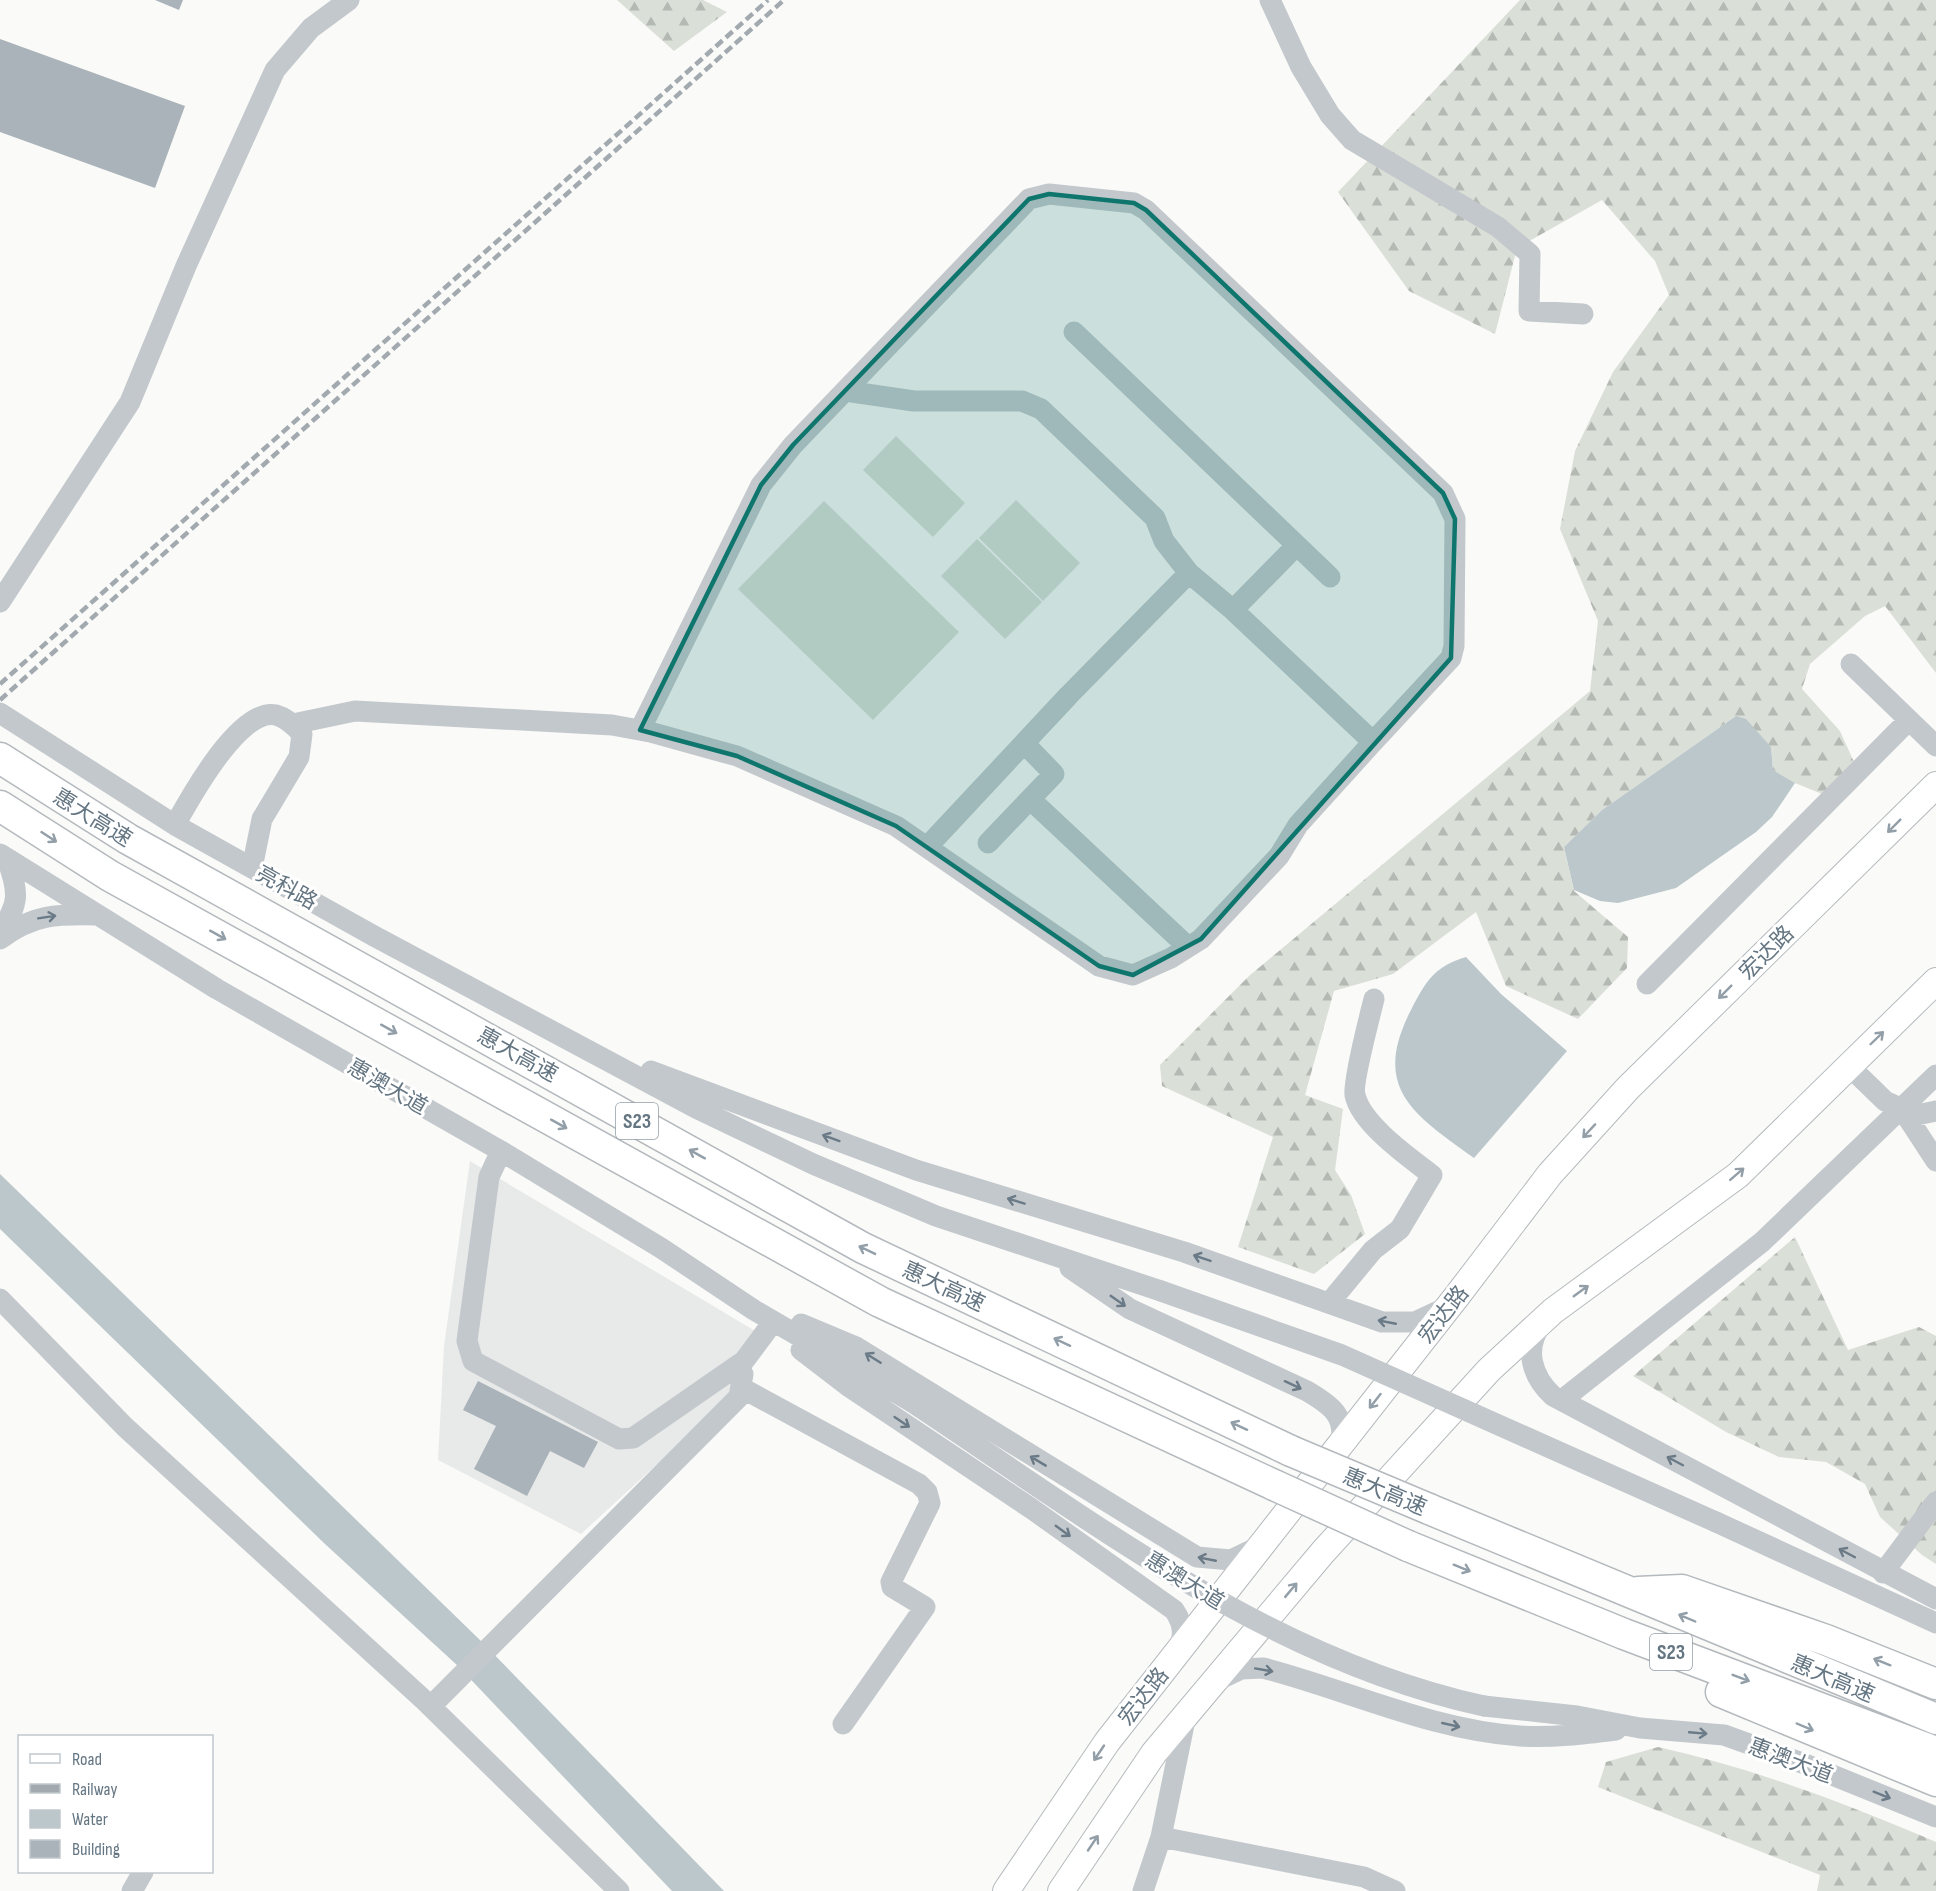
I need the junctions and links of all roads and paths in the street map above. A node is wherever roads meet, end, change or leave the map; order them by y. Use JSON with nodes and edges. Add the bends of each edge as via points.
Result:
{"nodes":[{"id":1,"x":349,"y":0,"type":"edge"},
{"id":2,"x":1270,"y":0,"type":"edge"},
{"id":3,"x":1583,"y":314,"type":"dead end"},
{"id":4,"x":1074,"y":332,"type":"dead end"},
{"id":5,"x":848,"y":389,"type":"junction"},
{"id":6,"x":1296,"y":546,"type":"junction"},
{"id":7,"x":1190,"y":573,"type":"junction"},
{"id":8,"x":1330,"y":577,"type":"dead end"},
{"id":9,"x":0,"y":602,"type":"edge"},
{"id":10,"x":1233,"y":610,"type":"junction"},
{"id":11,"x":1851,"y":663,"type":"dead end"},
{"id":12,"x":0,"y":713,"type":"edge"},
{"id":13,"x":1909,"y":720,"type":"junction"},
{"id":14,"x":293,"y":724,"type":"junction"},
{"id":15,"x":640,"y":730,"type":"junction"},
{"id":16,"x":1372,"y":742,"type":"junction"},
{"id":17,"x":1024,"y":743,"type":"junction"},
{"id":18,"x":1936,"y":746,"type":"edge"},
{"id":19,"x":0,"y":758,"type":"edge"},
{"id":20,"x":1936,"y":785,"type":"edge"},
{"id":21,"x":1031,"y":800,"type":"junction"},
{"id":22,"x":0,"y":806,"type":"edge"},
{"id":23,"x":176,"y":825,"type":"junction"},
{"id":24,"x":988,"y":843,"type":"dead end"},
{"id":25,"x":927,"y":847,"type":"junction"},
{"id":26,"x":4,"y":856,"type":"edge"},
{"id":27,"x":252,"y":868,"type":"junction"},
{"id":28,"x":100,"y":915,"type":"junction"},
{"id":29,"x":0,"y":932,"type":"edge"},
{"id":30,"x":0,"y":939,"type":"edge"},
{"id":31,"x":1188,"y":947,"type":"junction"},
{"id":32,"x":1936,"y":981,"type":"edge"},
{"id":33,"x":1647,"y":984,"type":"dead end"},
{"id":34,"x":1374,"y":999,"type":"dead end"},
{"id":35,"x":583,"y":1046,"type":"junction"},
{"id":36,"x":1848,"y":1065,"type":"junction"},
{"id":37,"x":1936,"y":1075,"type":"edge"},
{"id":38,"x":1936,"y":1111,"type":"edge"},
{"id":39,"x":1904,"y":1113,"type":"junction"},
{"id":40,"x":501,"y":1151,"type":"junction"},
{"id":41,"x":1936,"y":1161,"type":"edge"},
{"id":42,"x":1052,"y":1256,"type":"junction"},
{"id":43,"x":1457,"y":1296,"type":"junction"},
{"id":44,"x":0,"y":1299,"type":"edge"},
{"id":45,"x":1330,"y":1302,"type":"junction"},
{"id":46,"x":1553,"y":1311,"type":"junction"},
{"id":47,"x":773,"y":1322,"type":"junction"},
{"id":48,"x":744,"y":1361,"type":"junction"},
{"id":49,"x":742,"y":1388,"type":"junction"},
{"id":50,"x":1562,"y":1400,"type":"junction"},
{"id":51,"x":1340,"y":1445,"type":"junction"},
{"id":52,"x":1936,"y":1502,"type":"edge"},
{"id":53,"x":1261,"y":1545,"type":"junction"},
{"id":54,"x":1883,"y":1573,"type":"junction"},
{"id":55,"x":1628,"y":1593,"type":"junction"},
{"id":56,"x":1936,"y":1599,"type":"edge"},
{"id":57,"x":1936,"y":1623,"type":"edge"},
{"id":58,"x":1623,"y":1634,"type":"junction"},
{"id":59,"x":1174,"y":1656,"type":"junction"},
{"id":60,"x":1936,"y":1684,"type":"edge"},
{"id":61,"x":1211,"y":1685,"type":"junction"},
{"id":62,"x":431,"y":1706,"type":"junction"},
{"id":63,"x":1186,"y":1714,"type":"junction"},
{"id":64,"x":1936,"y":1719,"type":"edge"},
{"id":65,"x":843,"y":1724,"type":"dead end"},
{"id":66,"x":1640,"y":1728,"type":"junction"},
{"id":67,"x":1936,"y":1752,"type":"edge"},
{"id":68,"x":1936,"y":1781,"type":"edge"},
{"id":69,"x":1936,"y":1817,"type":"edge"},
{"id":70,"x":1161,"y":1837,"type":"junction"},
{"id":71,"x":142,"y":1873,"type":"edge"},
{"id":72,"x":132,"y":1891,"type":"edge"},
{"id":73,"x":619,"y":1891,"type":"edge"},
{"id":74,"x":1006,"y":1891,"type":"edge"},
{"id":75,"x":1060,"y":1891,"type":"edge"},
{"id":76,"x":1143,"y":1891,"type":"edge"},
{"id":77,"x":1395,"y":1891,"type":"edge"}],
"edges":[{"from":1,"to":9,"type":"street","via":[[311,28],[275,70],[186,266],[130,402]]},
{"from":2,"to":3,"type":"street","via":[[1301,67],[1330,115],[1352,140],[1498,227],[1530,254],[1529,311]]},
{"from":4,"to":6,"type":"street"},
{"from":5,"to":7,"type":"street","via":[[914,401],[1022,401],[1041,409],[1155,518],[1164,541]]},
{"from":5,"to":15,"type":"street","via":[[793,445],[761,485]]},
{"from":5,"to":16,"type":"street","via":[[1029,199],[1049,194],[1134,204],[1146,210],[1443,493],[1450,504],[1455,519],[1451,658]]},
{"from":6,"to":8,"type":"street"},
{"from":6,"to":10,"type":"street"},
{"from":7,"to":10,"type":"street"},
{"from":7,"to":17,"type":"street"},
{"from":10,"to":16,"type":"street"},
{"from":11,"to":13,"type":"street"},
{"from":12,"to":23,"type":"street","name":"亮科路"},
{"from":13,"to":18,"type":"street"},
{"from":13,"to":33,"type":"street"},
{"from":14,"to":15,"type":"street","via":[[355,711],[612,725]]},
{"from":14,"to":23,"type":"street","via":[[274,714],[258,718],[234,737],[197,784]]},
{"from":14,"to":27,"type":"street","via":[[302,734],[299,757],[262,819]]},
{"from":15,"to":25,"type":"street","via":[[737,756],[896,826]]},
{"from":16,"to":31,"type":"street","via":[[1298,825],[1280,856],[1201,939]]},
{"from":17,"to":21,"type":"street","via":[[1054,774]]},
{"from":17,"to":25,"type":"street"},
{"from":55,"to":19,"type":"highway","name":"惠大高速","number":"S23","one_way":true,"bridge":true,"via":[[1291,1451],[863,1248],[128,839]]},
{"from":20,"to":43,"type":"main road","name":"宏达路","one_way":true,"via":[[1629,1088],[1550,1174]]},
{"from":21,"to":24,"type":"street"},
{"from":21,"to":31,"type":"street"},
{"from":22,"to":58,"type":"highway","name":"惠大高速","number":"S23","one_way":true,"bridge":true,"via":[[110,876],[880,1302],[1408,1546]]},
{"from":23,"to":27,"type":"street","name":"亮科路"},
{"from":25,"to":31,"type":"street","via":[[1099,966],[1132,975]]},
{"from":26,"to":28,"type":"street","name":"惠澳大道"},
{"from":26,"to":29,"type":"street","via":[[15,883],[15,909]]},
{"from":27,"to":35,"type":"street","name":"亮科路"},
{"from":30,"to":28,"type":"street","one_way":true,"via":[[41,917]]},
{"from":28,"to":40,"type":"street","name":"惠澳大道","via":[[217,989]]},
{"from":36,"to":32,"type":"main road","name":"宏达路","one_way":true},
{"from":34,"to":45,"type":"street","via":[[1354,1094],[1365,1113],[1393,1144],[1432,1175],[1400,1229],[1373,1250]]},
{"from":35,"to":42,"type":"street","via":[[696,1108],[813,1164],[936,1216]]},
{"from":45,"to":35,"type":"street","one_way":true,"via":[[1184,1252],[916,1170]]},
{"from":36,"to":39,"type":"street","via":[[1885,1101]]},
{"from":46,"to":36,"type":"main road","name":"宏达路","one_way":true,"via":[[1738,1175]]},
{"from":37,"to":39,"type":"street"},
{"from":38,"to":39,"type":"street"},
{"from":39,"to":41,"type":"street"},
{"from":39,"to":50,"type":"street","via":[[1762,1242]]},
{"from":40,"to":47,"type":"street","name":"惠澳大道"},
{"from":40,"to":48,"type":"street","via":[[489,1177],[467,1341],[473,1361],[619,1439],[633,1438]]},
{"from":42,"to":51,"type":"street","one_way":true,"via":[[1130,1309],[1329,1404],[1340,1418]]},
{"from":42,"to":57,"type":"street","bridge":true,"via":[[1342,1355]]},
{"from":43,"to":45,"type":"street","one_way":true,"via":[[1439,1313],[1404,1324],[1382,1322]]},
{"from":43,"to":51,"type":"main road","name":"宏达路","one_way":true},
{"from":44,"to":62,"type":"street","via":[[125,1427]]},
{"from":46,"to":50,"type":"street","via":[[1533,1339],[1532,1362],[1540,1382]]},
{"from":61,"to":46,"type":"main road","name":"宏达路","one_way":true,"via":[[1323,1552],[1489,1370]]},
{"from":47,"to":48,"type":"street"},
{"from":53,"to":47,"type":"street","one_way":true,"via":[[1231,1560],[1197,1557],[856,1347],[796,1322]]},
{"from":47,"to":59,"type":"street","one_way":true,"via":[[789,1341],[848,1386],[1174,1610],[1183,1634]]},
{"from":47,"to":66,"type":"street","name":"惠澳大道","bridge":true,"via":[[912,1402],[1195,1587],[1328,1657],[1447,1698]]},
{"from":48,"to":49,"type":"street"},
{"from":49,"to":62,"type":"street","via":[[739,1397]]},
{"from":49,"to":65,"type":"street","via":[[919,1484],[927,1492],[930,1503],[891,1582],[892,1587],[925,1607]]},
{"from":54,"to":50,"type":"street","one_way":true},
{"from":51,"to":53,"type":"main road","name":"宏达路"},
{"from":52,"to":54,"type":"street"},
{"from":53,"to":59,"type":"main road","name":"宏达路"},
{"from":54,"to":56,"type":"street"},
{"from":60,"to":55,"type":"highway","one_way":true,"via":[[1826,1640],[1682,1590]]},
{"from":64,"to":55,"type":"highway","name":"惠大高速","number":"S23","one_way":true},
{"from":58,"to":67,"type":"highway","name":"惠大高速","number":"S23","one_way":true},
{"from":58,"to":68,"type":"highway","one_way":true,"via":[[1688,1678]]},
{"from":59,"to":74,"type":"main road","name":"宏达路","one_way":true,"via":[[1107,1742]]},
{"from":61,"to":63,"type":"main road","name":"宏达路"},
{"from":61,"to":66,"type":"street","one_way":true,"via":[[1230,1672],[1263,1668],[1452,1726],[1519,1736]]},
{"from":62,"to":73,"type":"street"},
{"from":63,"to":70,"type":"street"},
{"from":75,"to":63,"type":"main road","name":"宏达路","one_way":true,"via":[[1154,1753]]},
{"from":66,"to":69,"type":"street","name":"惠澳大道","one_way":true,"via":[[1724,1735]]},
{"from":70,"to":76,"type":"street"},
{"from":70,"to":77,"type":"street","via":[[1364,1877]]},
{"from":71,"to":72,"type":"street"}]}
